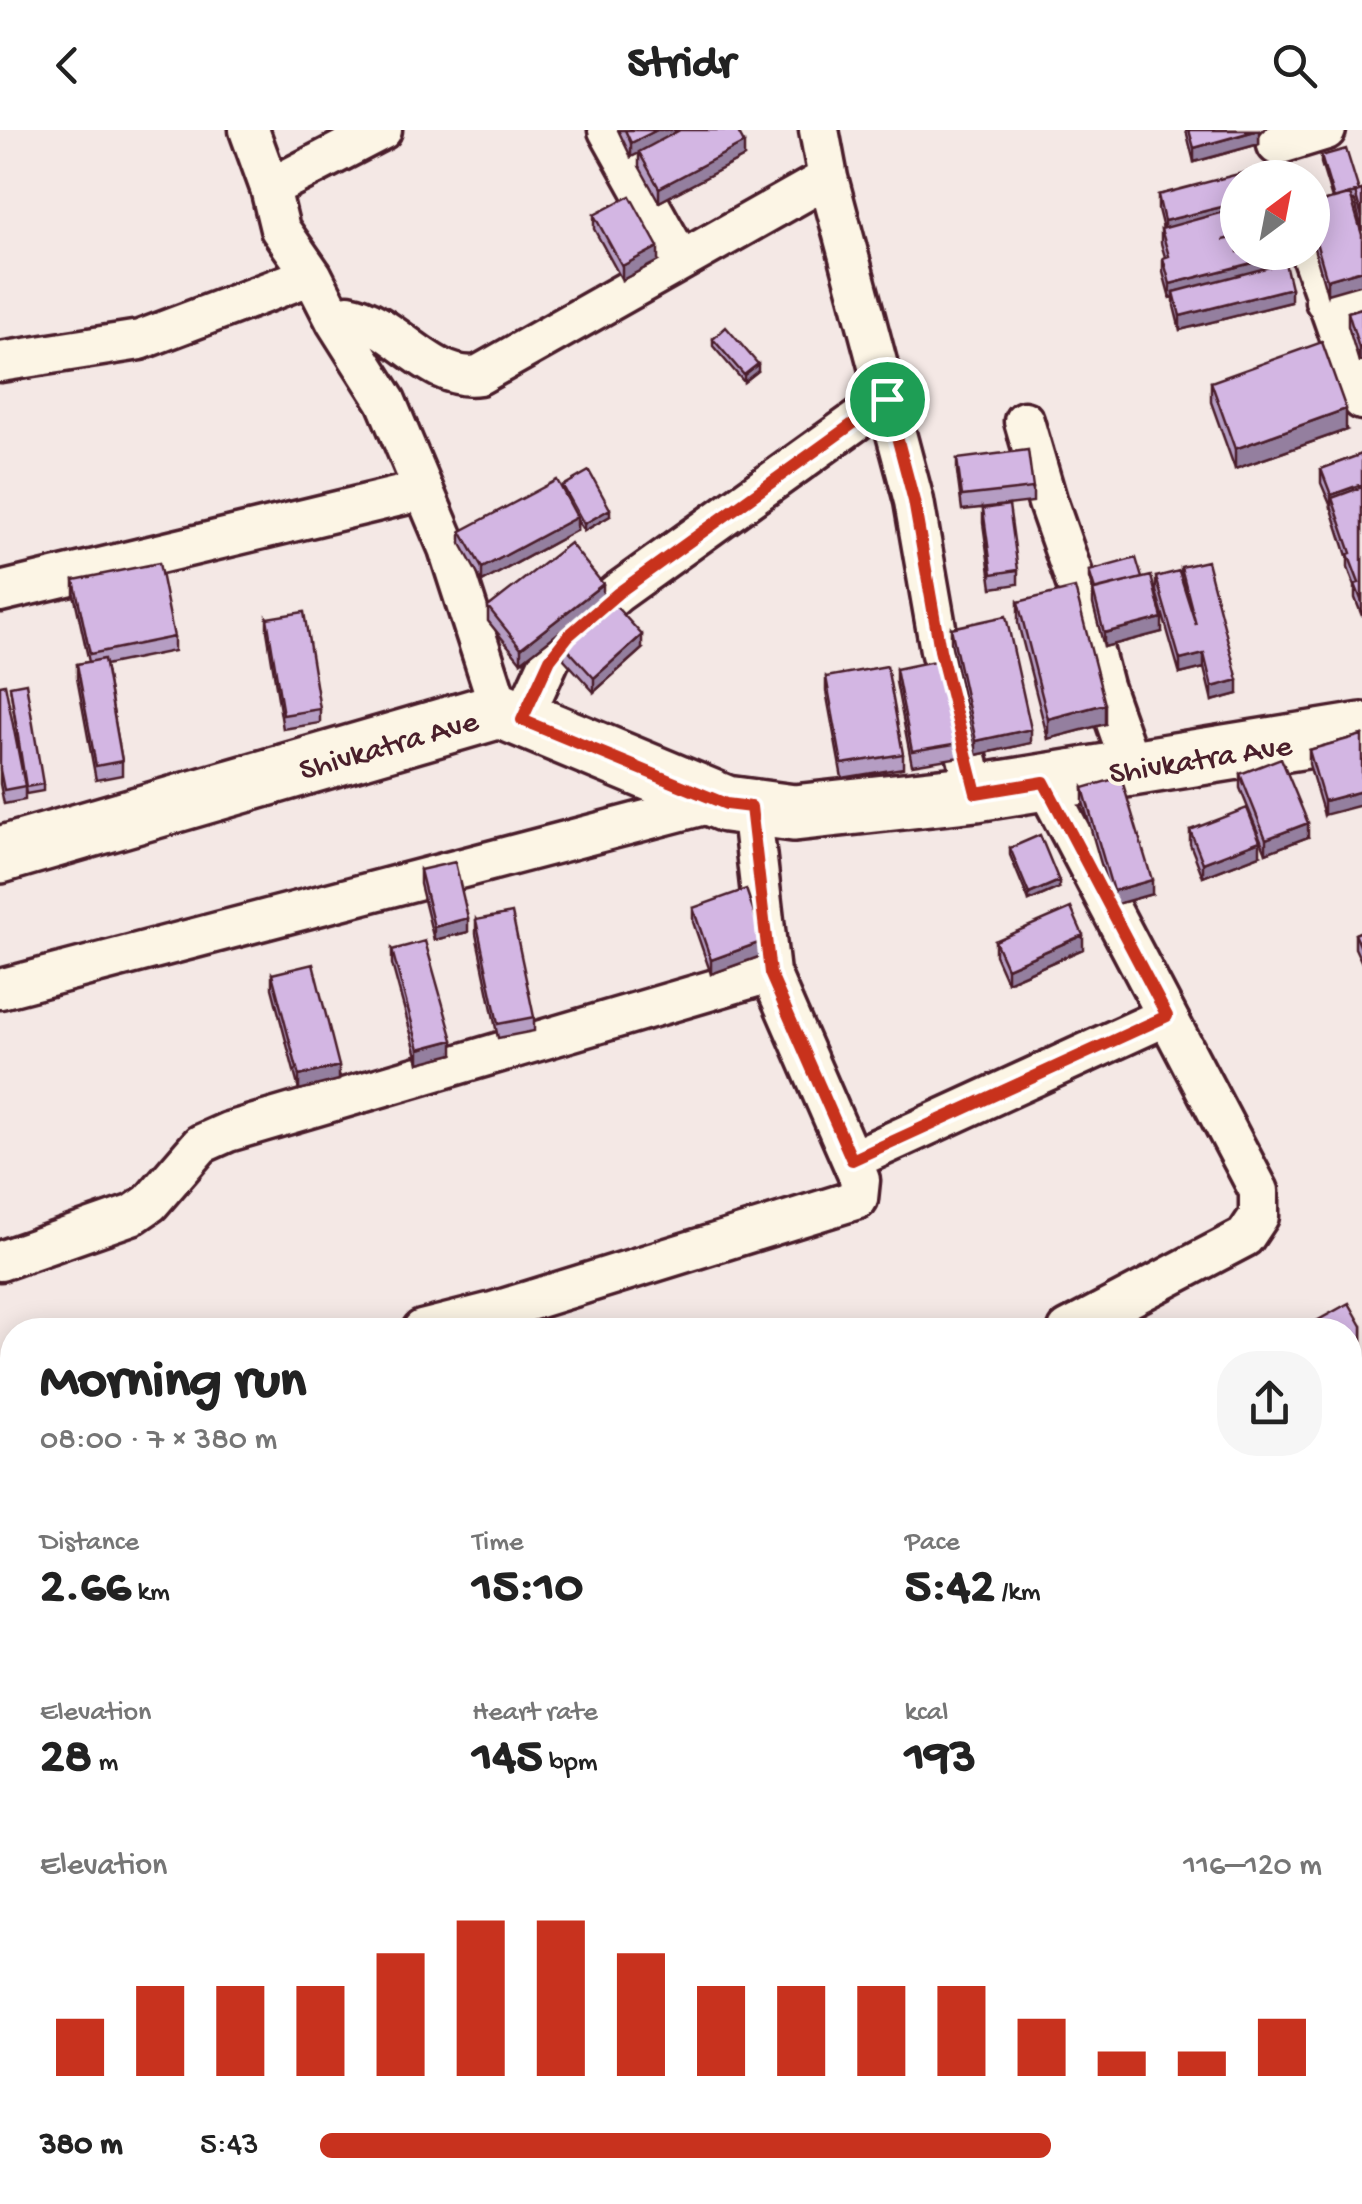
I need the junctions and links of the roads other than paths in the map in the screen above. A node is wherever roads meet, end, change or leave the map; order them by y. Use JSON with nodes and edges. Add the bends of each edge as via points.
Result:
{"nodes":[{"id":1,"x":249,"y":130,"type":"edge"},
{"id":2,"x":382,"y":130,"type":"edge"},
{"id":3,"x":608,"y":130,"type":"edge"},
{"id":4,"x":819,"y":130,"type":"edge"},
{"id":5,"x":1326,"y":130,"type":"edge"},
{"id":6,"x":1279,"y":151,"type":"edge"},
{"id":7,"x":828,"y":178,"type":"junction"},
{"id":8,"x":270,"y":188,"type":"junction"},
{"id":9,"x":681,"y":260,"type":"junction"},
{"id":10,"x":1316,"y":270,"type":"edge"},
{"id":11,"x":312,"y":275,"type":"junction"},
{"id":12,"x":1362,"y":291,"type":"edge"},
{"id":13,"x":1325,"y":300,"type":"junction"},
{"id":14,"x":336,"y":322,"type":"junction"},
{"id":15,"x":0,"y":362,"type":"edge"},
{"id":16,"x":887,"y":399,"type":"junction"},
{"id":17,"x":1362,"y":400,"type":"edge"},
{"id":18,"x":1024,"y":421,"type":"dead end"},
{"id":19,"x":421,"y":491,"type":"junction"},
{"id":20,"x":0,"y":592,"type":"edge"},
{"id":21,"x":511,"y":715,"type":"junction"},
{"id":22,"x":1362,"y":731,"type":"edge"},
{"id":23,"x":1132,"y":768,"type":"junction"},
{"id":24,"x":1044,"y":782,"type":"junction"},
{"id":25,"x":976,"y":793,"type":"junction"},
{"id":26,"x":735,"y":804,"type":"junction"},
{"id":27,"x":0,"y":855,"type":"edge"},
{"id":28,"x":770,"y":973,"type":"junction"},
{"id":29,"x":0,"y":989,"type":"edge"},
{"id":30,"x":1167,"y":1016,"type":"junction"},
{"id":31,"x":852,"y":1160,"type":"junction"},
{"id":32,"x":0,"y":1261,"type":"edge"},
{"id":33,"x":469,"y":1318,"type":"edge"},
{"id":34,"x":1091,"y":1318,"type":"edge"}],
"edges":[{"from":1,"to":8,"type":"street"},
{"from":2,"to":8,"type":"street"},
{"from":3,"to":9,"type":"street"},
{"from":4,"to":7,"type":"street"},
{"from":5,"to":6,"type":"street"},
{"from":7,"to":9,"type":"street"},
{"from":7,"to":16,"type":"street"},
{"from":8,"to":11,"type":"street","via":[[280,229]]},
{"from":9,"to":14,"type":"street","via":[[480,375],[464,378],[366,317],[348,314]]},
{"from":10,"to":13,"type":"street"},
{"from":11,"to":14,"type":"street"},
{"from":11,"to":15,"type":"street","via":[[140,340]]},
{"from":12,"to":13,"type":"street"},
{"from":13,"to":17,"type":"street"},
{"from":14,"to":19,"type":"street","via":[[386,402]]},
{"from":16,"to":21,"type":"street","via":[[618,593],[568,636]]},
{"from":16,"to":25,"type":"street"},
{"from":18,"to":23,"type":"street"},
{"from":19,"to":20,"type":"street"},
{"from":19,"to":21,"type":"street"},
{"from":21,"to":26,"type":"street","name":"Shivkatra Ave"},
{"from":21,"to":27,"type":"street","name":"Shivkatra Ave"},
{"from":22,"to":23,"type":"street","name":"Shivkatra Ave"},
{"from":23,"to":24,"type":"street","name":"Shivkatra Ave"},
{"from":24,"to":25,"type":"street","name":"Shivkatra Ave"},
{"from":24,"to":30,"type":"street"},
{"from":25,"to":26,"type":"street","name":"Shivkatra Ave","via":[[794,813]]},
{"from":26,"to":28,"type":"street"},
{"from":26,"to":29,"type":"street"},
{"from":28,"to":31,"type":"street"},
{"from":28,"to":32,"type":"street","via":[[228,1132],[201,1144],[134,1214]]},
{"from":30,"to":31,"type":"street"},
{"from":30,"to":34,"type":"street","via":[[1259,1191],[1259,1216],[1245,1236]]},
{"from":31,"to":33,"type":"street","via":[[858,1200]]}]}
